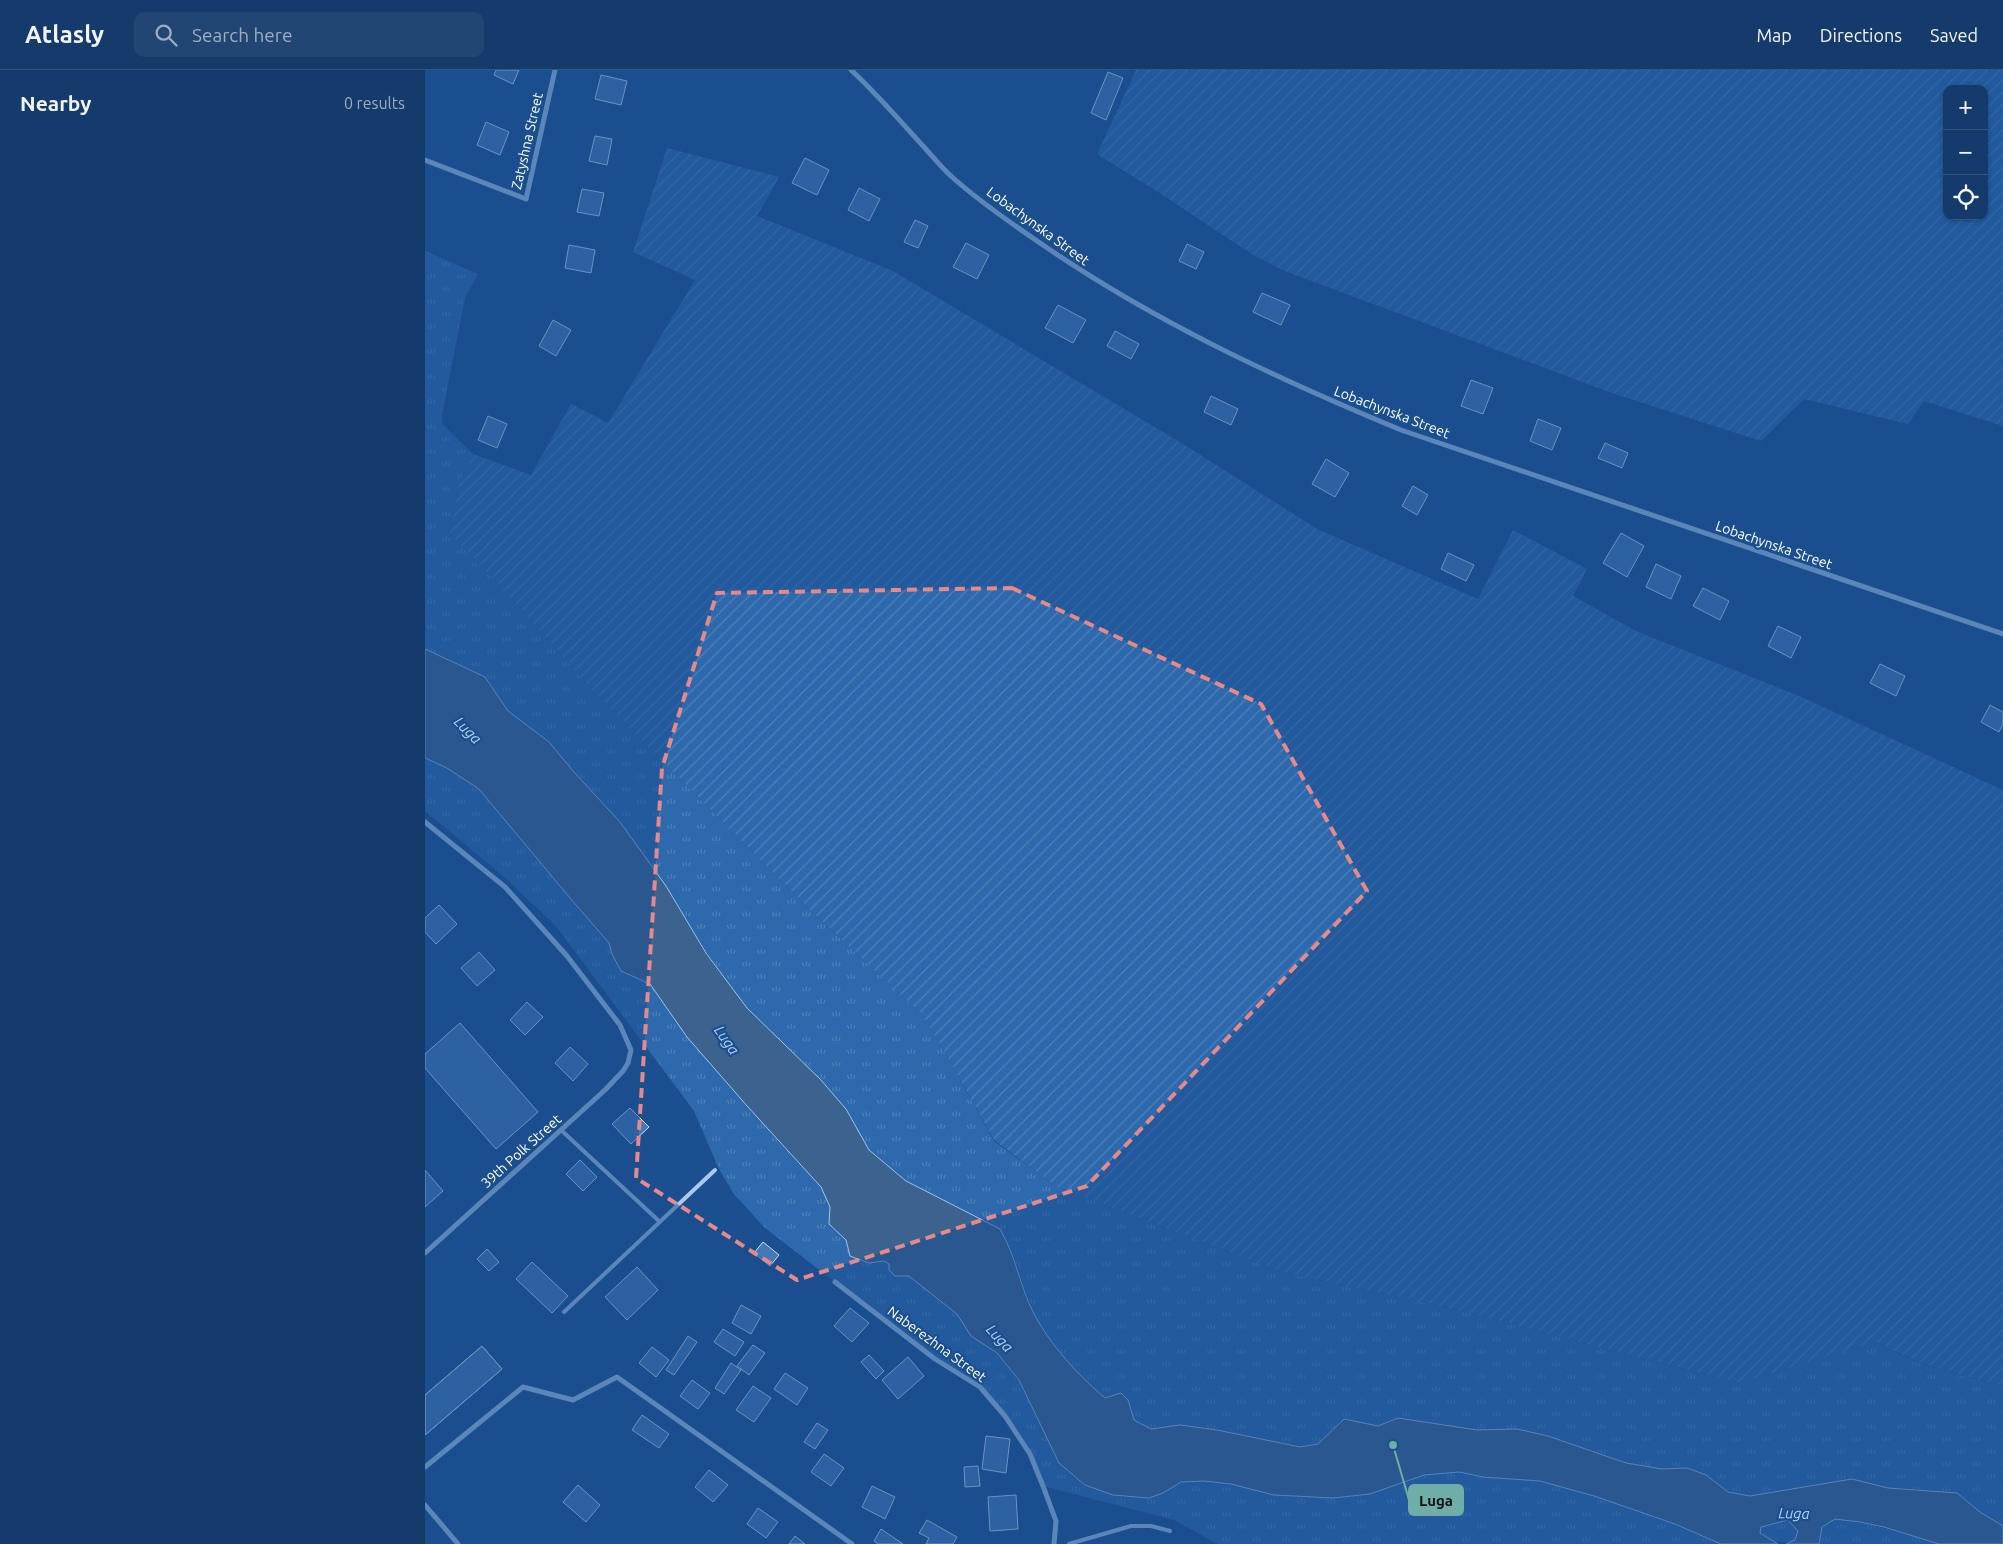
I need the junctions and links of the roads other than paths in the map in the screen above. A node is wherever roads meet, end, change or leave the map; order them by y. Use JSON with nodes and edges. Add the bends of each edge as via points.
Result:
{"nodes":[{"id":1,"x":555,"y":70,"type":"edge"},
{"id":2,"x":851,"y":70,"type":"edge"},
{"id":3,"x":425,"y":160,"type":"edge"},
{"id":4,"x":2003,"y":634,"type":"edge"},
{"id":5,"x":425,"y":822,"type":"edge"},
{"id":6,"x":561,"y":1130,"type":"junction"},
{"id":7,"x":715,"y":1170,"type":"dead end"},
{"id":8,"x":660,"y":1222,"type":"junction"},
{"id":9,"x":425,"y":1253,"type":"edge"},
{"id":10,"x":835,"y":1282,"type":"dead end"},
{"id":11,"x":564,"y":1312,"type":"dead end"},
{"id":12,"x":425,"y":1467,"type":"edge"},
{"id":13,"x":425,"y":1505,"type":"edge"},
{"id":14,"x":1170,"y":1531,"type":"dead end"},
{"id":15,"x":457,"y":1544,"type":"edge"},
{"id":16,"x":852,"y":1544,"type":"edge"},
{"id":17,"x":1054,"y":1544,"type":"edge"},
{"id":18,"x":1069,"y":1544,"type":"edge"}],
"edges":[{"from":1,"to":3,"type":"street","name":"Zatyshna Street","via":[[526,199]]},
{"from":2,"to":4,"type":"street","name":"Lobachynska Street","via":[[951,176],[1017,228],[1084,273],[1205,342],[1401,430]]},
{"from":5,"to":6,"type":"street","name":"39th Polk Street","via":[[505,887],[567,956],[620,1025],[631,1050],[628,1063],[605,1090]]},
{"from":6,"to":8,"type":"lane"},
{"from":6,"to":9,"type":"street","name":"39th Polk Street"},
{"from":7,"to":8,"type":"lane"},
{"from":8,"to":11,"type":"lane"},
{"from":10,"to":17,"type":"street","name":"Naberezhna Street","via":[[935,1359],[980,1388],[1005,1416],[1030,1454],[1043,1486],[1056,1521]]},
{"from":12,"to":16,"type":"street","via":[[523,1387],[573,1400],[617,1376]]},
{"from":13,"to":15,"type":"street"},
{"from":14,"to":18,"type":"lane","via":[[1151,1526],[1131,1526]]}]}
